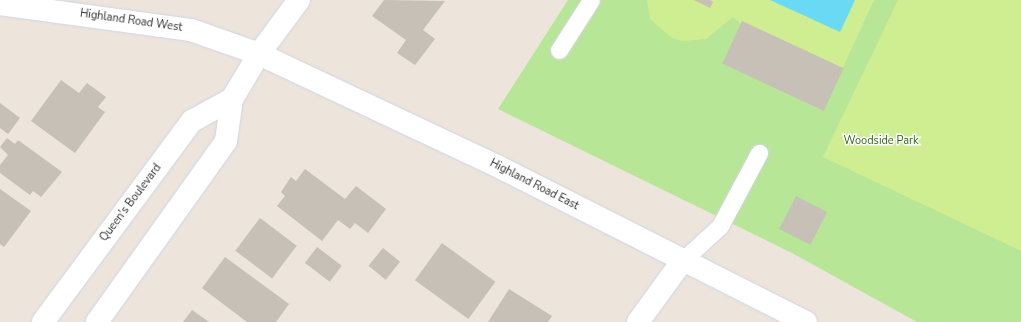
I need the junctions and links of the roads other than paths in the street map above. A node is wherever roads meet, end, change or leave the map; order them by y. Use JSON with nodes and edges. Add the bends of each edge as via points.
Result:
{"nodes":[{"id":1,"x":300,"y":0,"type":"edge"},
{"id":2,"x":591,"y":0,"type":"edge"},
{"id":3,"x":0,"y":4,"type":"edge"},
{"id":4,"x":560,"y":50,"type":"dead end"},
{"id":5,"x":259,"y":54,"type":"junction"},
{"id":6,"x":232,"y":99,"type":"junction"},
{"id":7,"x":759,"y":153,"type":"dead end"},
{"id":8,"x":683,"y":260,"type":"junction"},
{"id":9,"x":43,"y":322,"type":"edge"},
{"id":10,"x":97,"y":322,"type":"edge"},
{"id":11,"x":638,"y":322,"type":"edge"},
{"id":12,"x":806,"y":322,"type":"edge"}],
"edges":[{"from":1,"to":5,"type":"street"},
{"from":2,"to":4,"type":"lane"},
{"from":3,"to":5,"type":"street","name":"Highland Road West","via":[[191,30]]},
{"from":5,"to":6,"type":"street"},
{"from":5,"to":8,"type":"street","name":"Highland Road East","via":[[497,166]]},
{"from":6,"to":9,"type":"street","name":"Queen's Boulevard","via":[[192,121]]},
{"from":6,"to":10,"type":"street","via":[[226,141]]},
{"from":7,"to":8,"type":"lane","via":[[720,226]]},
{"from":8,"to":11,"type":"street"},
{"from":8,"to":12,"type":"street","name":"Highland Road East"}]}
